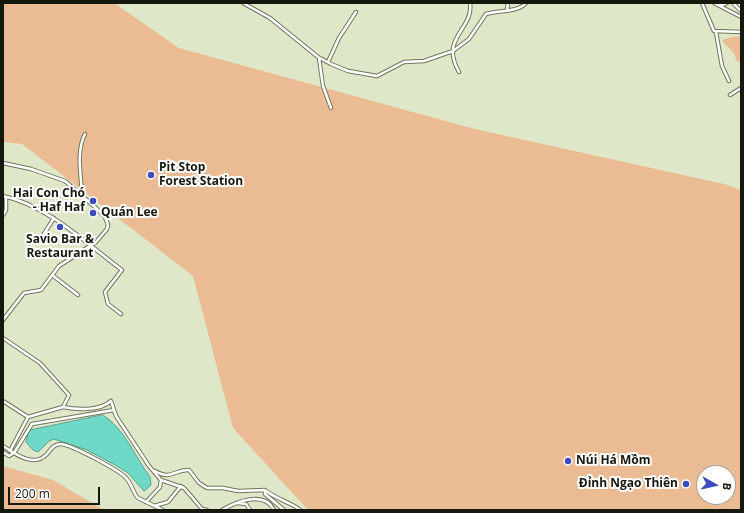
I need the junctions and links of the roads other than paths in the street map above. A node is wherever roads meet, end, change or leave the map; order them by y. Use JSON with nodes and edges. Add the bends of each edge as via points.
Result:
{"nodes":[{"id":1,"x":243,"y":3,"type":"edge"},
{"id":2,"x":470,"y":3,"type":"edge"},
{"id":3,"x":508,"y":3,"type":"edge"},
{"id":4,"x":526,"y":3,"type":"edge"},
{"id":5,"x":702,"y":3,"type":"edge"},
{"id":6,"x":715,"y":3,"type":"edge"},
{"id":7,"x":727,"y":3,"type":"edge"},
{"id":8,"x":733,"y":3,"type":"edge"},
{"id":9,"x":507,"y":10,"type":"junction"},
{"id":10,"x":741,"y":11,"type":"edge"},
{"id":11,"x":356,"y":12,"type":"dead end"},
{"id":12,"x":741,"y":17,"type":"edge"},
{"id":13,"x":716,"y":32,"type":"junction"},
{"id":14,"x":741,"y":32,"type":"edge"},
{"id":15,"x":451,"y":52,"type":"junction"},
{"id":16,"x":319,"y":57,"type":"junction"},
{"id":17,"x":328,"y":62,"type":"junction"},
{"id":18,"x":459,"y":72,"type":"dead end"},
{"id":19,"x":729,"y":81,"type":"dead end"},
{"id":20,"x":741,"y":88,"type":"edge"},
{"id":21,"x":730,"y":95,"type":"dead end"},
{"id":22,"x":331,"y":108,"type":"dead end"},
{"id":23,"x":85,"y":134,"type":"dead end"},
{"id":24,"x":3,"y":163,"type":"edge"},
{"id":25,"x":82,"y":195,"type":"junction"},
{"id":26,"x":4,"y":197,"type":"edge"},
{"id":27,"x":3,"y":215,"type":"edge"},
{"id":28,"x":54,"y":218,"type":"junction"},
{"id":29,"x":42,"y":237,"type":"dead end"},
{"id":30,"x":91,"y":246,"type":"junction"},
{"id":31,"x":52,"y":275,"type":"junction"},
{"id":32,"x":78,"y":295,"type":"dead end"},
{"id":33,"x":121,"y":314,"type":"dead end"},
{"id":34,"x":3,"y":320,"type":"edge"},
{"id":35,"x":3,"y":338,"type":"edge"},
{"id":36,"x":3,"y":402,"type":"edge"},
{"id":37,"x":63,"y":407,"type":"junction"},
{"id":38,"x":114,"y":410,"type":"junction"},
{"id":39,"x":28,"y":417,"type":"junction"},
{"id":40,"x":3,"y":446,"type":"edge"},
{"id":41,"x":10,"y":451,"type":"junction"},
{"id":42,"x":3,"y":452,"type":"edge"},
{"id":43,"x":14,"y":453,"type":"junction"},
{"id":44,"x":152,"y":470,"type":"junction"},
{"id":45,"x":161,"y":480,"type":"junction"},
{"id":46,"x":181,"y":486,"type":"junction"},
{"id":47,"x":265,"y":490,"type":"junction"},
{"id":48,"x":146,"y":502,"type":"junction"},
{"id":49,"x":238,"y":503,"type":"junction"},
{"id":50,"x":153,"y":506,"type":"junction"},
{"id":51,"x":226,"y":509,"type":"edge"},
{"id":52,"x":163,"y":510,"type":"edge"},
{"id":53,"x":202,"y":510,"type":"edge"},
{"id":54,"x":207,"y":510,"type":"edge"},
{"id":55,"x":222,"y":510,"type":"edge"},
{"id":56,"x":250,"y":510,"type":"edge"},
{"id":57,"x":274,"y":510,"type":"edge"},
{"id":58,"x":284,"y":510,"type":"edge"},
{"id":59,"x":300,"y":510,"type":"edge"}],
"edges":[{"from":1,"to":16,"type":"street","via":[[270,18]]},
{"from":2,"to":15,"type":"street","via":[[465,23]]},
{"from":3,"to":9,"type":"street"},
{"from":4,"to":9,"type":"street"},
{"from":5,"to":13,"type":"street"},
{"from":6,"to":7,"type":"street"},
{"from":6,"to":12,"type":"street"},
{"from":8,"to":10,"type":"street"},
{"from":9,"to":15,"type":"street","via":[[484,15],[469,39]]},
{"from":11,"to":17,"type":"street","via":[[339,38]]},
{"from":13,"to":14,"type":"street"},
{"from":13,"to":19,"type":"street","via":[[722,66]]},
{"from":15,"to":17,"type":"street","via":[[424,61],[404,62],[378,76],[348,71]]},
{"from":15,"to":18,"type":"street"},
{"from":16,"to":17,"type":"street"},
{"from":16,"to":22,"type":"street","via":[[323,86]]},
{"from":20,"to":21,"type":"street"},
{"from":23,"to":25,"type":"street","via":[[80,149]]},
{"from":24,"to":25,"type":"street","via":[[32,169],[65,181]]},
{"from":25,"to":30,"type":"street","via":[[105,217],[108,225],[102,236]]},
{"from":26,"to":27,"type":"street","via":[[6,210]]},
{"from":26,"to":28,"type":"street","via":[[28,204]]},
{"from":28,"to":29,"type":"street"},
{"from":28,"to":30,"type":"street"},
{"from":30,"to":31,"type":"street","via":[[59,266]]},
{"from":30,"to":33,"type":"street","via":[[122,270],[104,292],[108,304]]},
{"from":31,"to":32,"type":"street"},
{"from":31,"to":34,"type":"street","via":[[42,290],[24,293]]},
{"from":35,"to":37,"type":"street","via":[[40,363],[66,390],[69,397]]},
{"from":36,"to":39,"type":"street"},
{"from":37,"to":38,"type":"street","via":[[76,410],[106,405],[111,401]]},
{"from":37,"to":39,"type":"street"},
{"from":38,"to":43,"type":"street","via":[[32,424]]},
{"from":38,"to":44,"type":"street","via":[[132,443]]},
{"from":39,"to":41,"type":"street"},
{"from":40,"to":41,"type":"street"},
{"from":41,"to":43,"type":"street"},
{"from":42,"to":43,"type":"street","via":[[9,456]]},
{"from":43,"to":48,"type":"street","via":[[27,460],[34,460],[42,458],[56,445],[68,446],[121,473],[132,485],[135,496]]},
{"from":44,"to":45,"type":"street"},
{"from":44,"to":47,"type":"street","via":[[168,476],[189,470],[198,483],[207,488]]},
{"from":45,"to":46,"type":"street"},
{"from":45,"to":48,"type":"street","via":[[160,487]]},
{"from":46,"to":50,"type":"street","via":[[168,502]]},
{"from":46,"to":53,"type":"street"},
{"from":47,"to":58,"type":"street","via":[[269,499]]},
{"from":47,"to":59,"type":"street"},
{"from":48,"to":50,"type":"street"},
{"from":49,"to":51,"type":"street"},
{"from":49,"to":56,"type":"street","via":[[246,504]]},
{"from":49,"to":57,"type":"street","via":[[257,499],[268,503]]},
{"from":50,"to":52,"type":"street"},
{"from":51,"to":55,"type":"street"},
{"from":53,"to":54,"type":"street"}]}
